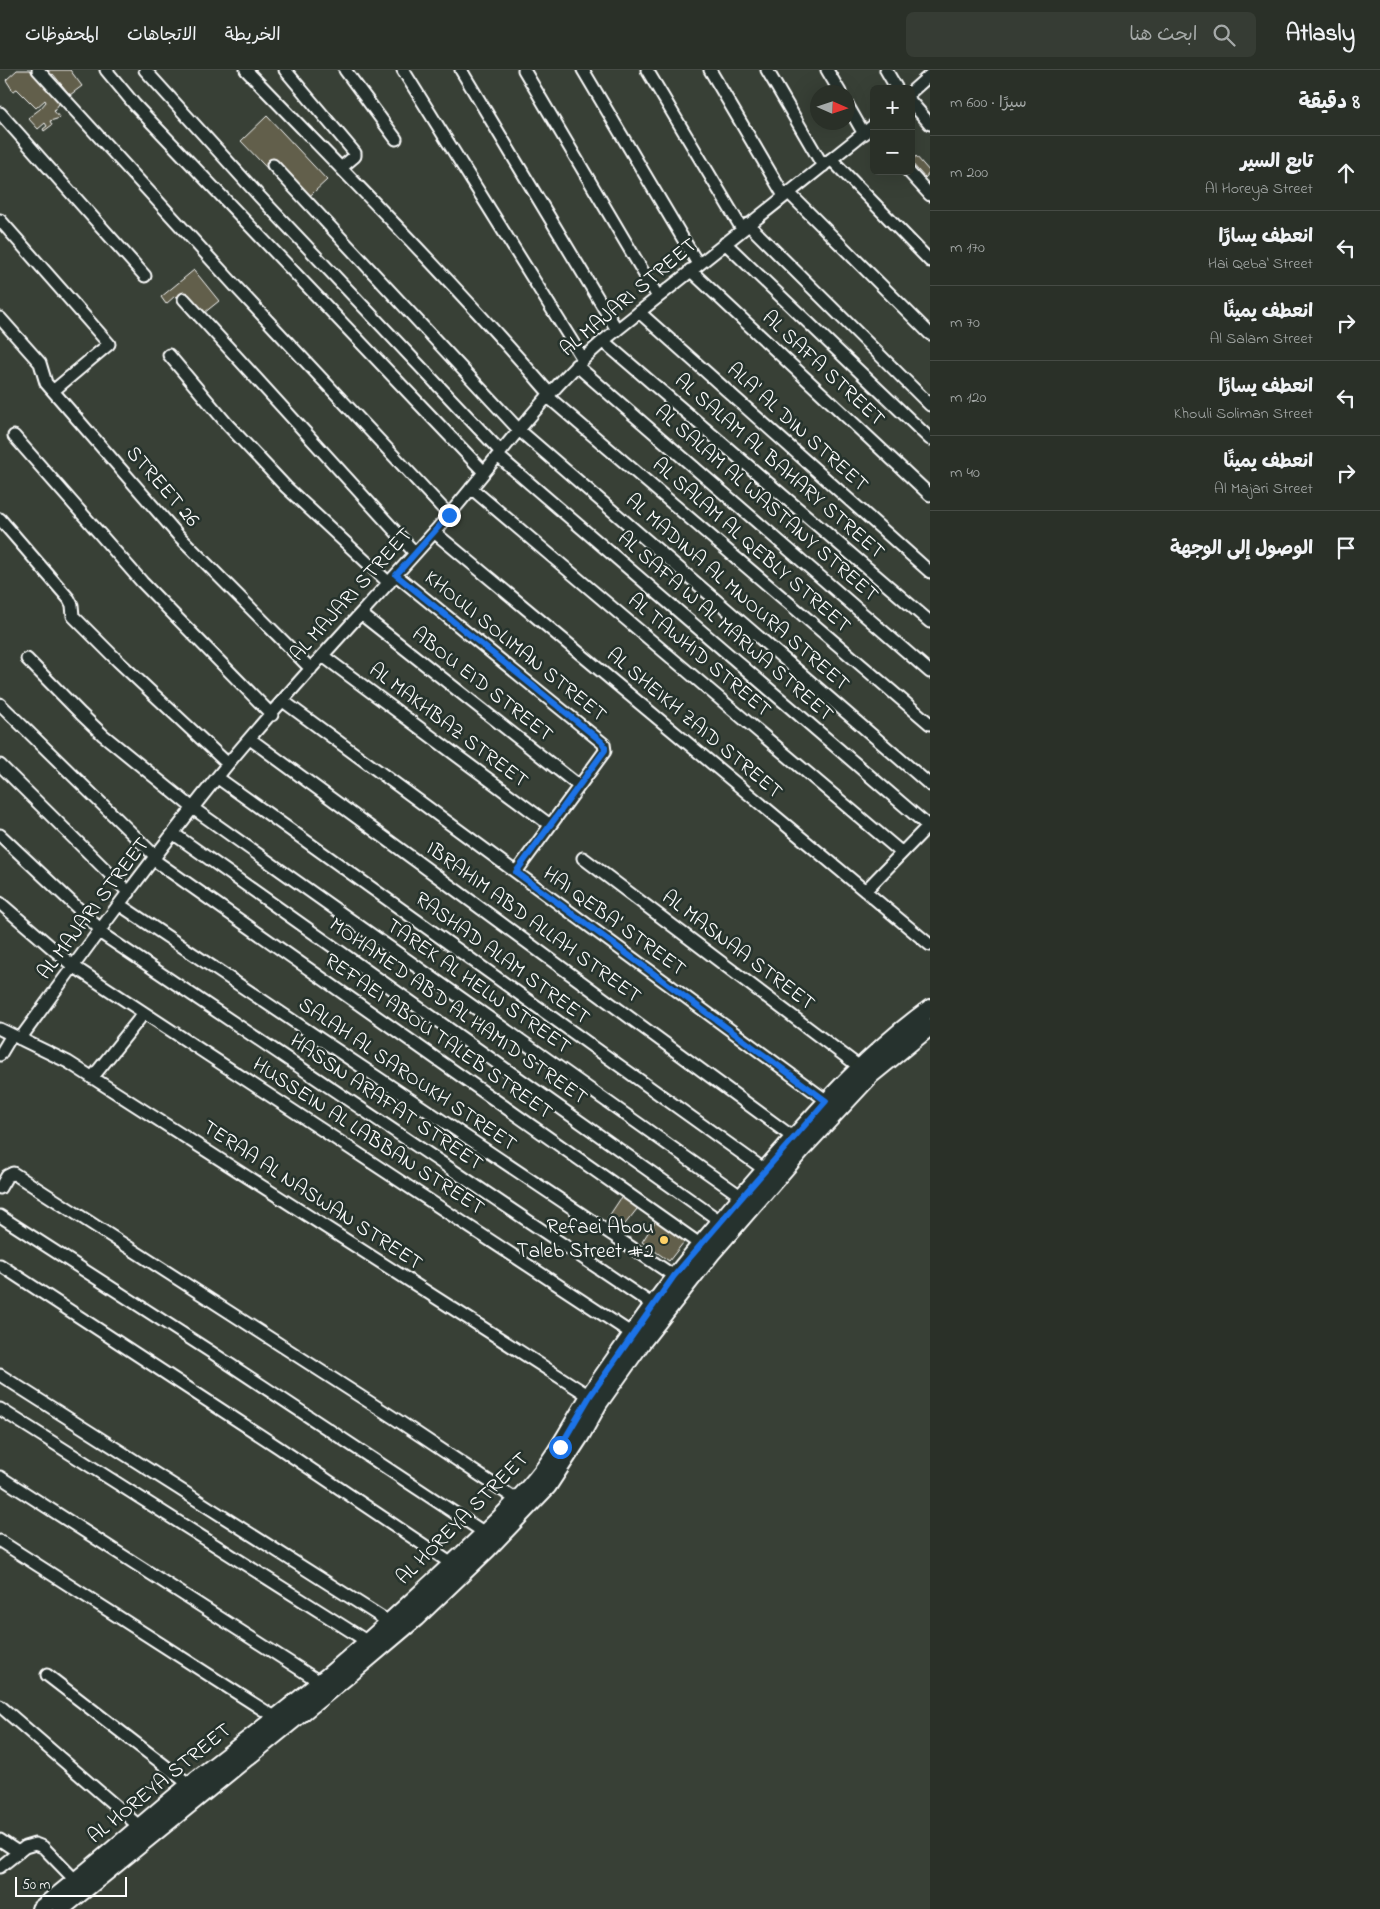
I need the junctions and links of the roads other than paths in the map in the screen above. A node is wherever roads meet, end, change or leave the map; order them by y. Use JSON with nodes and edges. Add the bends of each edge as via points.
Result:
{"nodes":[{"id":1,"x":38,"y":70,"type":"edge"},
{"id":2,"x":106,"y":70,"type":"edge"},
{"id":3,"x":145,"y":70,"type":"edge"},
{"id":4,"x":246,"y":70,"type":"edge"},
{"id":5,"x":285,"y":70,"type":"edge"},
{"id":6,"x":345,"y":70,"type":"edge"},
{"id":7,"x":403,"y":70,"type":"edge"},
{"id":8,"x":460,"y":70,"type":"edge"},
{"id":9,"x":524,"y":70,"type":"edge"},
{"id":10,"x":583,"y":70,"type":"edge"},
{"id":11,"x":647,"y":70,"type":"edge"},
{"id":12,"x":710,"y":70,"type":"edge"},
{"id":13,"x":767,"y":70,"type":"edge"},
{"id":14,"x":827,"y":70,"type":"edge"},
{"id":15,"x":886,"y":70,"type":"edge"},
{"id":16,"x":930,"y":75,"type":"edge"},
{"id":17,"x":836,"y":85,"type":"edge"},
{"id":18,"x":895,"y":85,"type":"edge"},
{"id":19,"x":915,"y":88,"type":"edge"},
{"id":20,"x":915,"y":107,"type":"edge"},
{"id":21,"x":0,"y":113,"type":"edge"},
{"id":22,"x":855,"y":114,"type":"edge"},
{"id":23,"x":930,"y":124,"type":"edge"},
{"id":24,"x":870,"y":130,"type":"edge"},
{"id":25,"x":396,"y":138,"type":"dead end"},
{"id":26,"x":827,"y":162,"type":"junction"},
{"id":27,"x":273,"y":165,"type":"dead end"},
{"id":28,"x":341,"y":168,"type":"junction"},
{"id":29,"x":912,"y":175,"type":"edge"},
{"id":30,"x":786,"y":194,"type":"junction"},
{"id":31,"x":930,"y":195,"type":"edge"},
{"id":32,"x":0,"y":220,"type":"edge"},
{"id":33,"x":745,"y":226,"type":"junction"},
{"id":34,"x":725,"y":243,"type":"junction"},
{"id":35,"x":930,"y":261,"type":"edge"},
{"id":36,"x":694,"y":267,"type":"junction"},
{"id":37,"x":145,"y":276,"type":"dead end"},
{"id":38,"x":658,"y":297,"type":"junction"},
{"id":39,"x":184,"y":299,"type":"dead end"},
{"id":40,"x":639,"y":312,"type":"junction"},
{"id":41,"x":0,"y":318,"type":"edge"},
{"id":42,"x":616,"y":330,"type":"junction"},
{"id":43,"x":930,"y":334,"type":"edge"},
{"id":44,"x":603,"y":341,"type":"junction"},
{"id":45,"x":169,"y":355,"type":"dead end"},
{"id":46,"x":580,"y":362,"type":"junction"},
{"id":47,"x":54,"y":391,"type":"junction"},
{"id":48,"x":548,"y":394,"type":"junction"},
{"id":49,"x":930,"y":404,"type":"edge"},
{"id":50,"x":519,"y":430,"type":"junction"},
{"id":51,"x":14,"y":436,"type":"dead end"},
{"id":52,"x":930,"y":439,"type":"edge"},
{"id":53,"x":500,"y":454,"type":"junction"},
{"id":54,"x":484,"y":472,"type":"junction"},
{"id":55,"x":471,"y":488,"type":"junction"},
{"id":56,"x":930,"y":495,"type":"edge"},
{"id":57,"x":449,"y":515,"type":"junction"},
{"id":58,"x":0,"y":519,"type":"edge"},
{"id":59,"x":434,"y":532,"type":"junction"},
{"id":60,"x":415,"y":553,"type":"junction"},
{"id":61,"x":930,"y":572,"type":"edge"},
{"id":62,"x":392,"y":579,"type":"junction"},
{"id":63,"x":361,"y":614,"type":"junction"},
{"id":64,"x":930,"y":622,"type":"edge"},
{"id":65,"x":323,"y":656,"type":"junction"},
{"id":66,"x":27,"y":659,"type":"dead end"},
{"id":67,"x":311,"y":670,"type":"junction"},
{"id":68,"x":930,"y":672,"type":"edge"},
{"id":69,"x":283,"y":701,"type":"junction"},
{"id":70,"x":0,"y":704,"type":"edge"},
{"id":71,"x":272,"y":714,"type":"junction"},
{"id":72,"x":930,"y":724,"type":"edge"},
{"id":73,"x":250,"y":739,"type":"junction"},
{"id":74,"x":228,"y":764,"type":"junction"},
{"id":75,"x":0,"y":765,"type":"edge"},
{"id":76,"x":218,"y":778,"type":"junction"},
{"id":77,"x":930,"y":785,"type":"edge"},
{"id":78,"x":579,"y":786,"type":"junction"},
{"id":79,"x":194,"y":808,"type":"junction"},
{"id":80,"x":550,"y":825,"type":"junction"},
{"id":81,"x":929,"y":825,"type":"edge"},
{"id":82,"x":174,"y":834,"type":"junction"},
{"id":83,"x":0,"y":835,"type":"edge"},
{"id":84,"x":902,"y":853,"type":"junction"},
{"id":85,"x":583,"y":858,"type":"dead end"},
{"id":86,"x":155,"y":859,"type":"junction"},
{"id":87,"x":516,"y":872,"type":"junction"},
{"id":88,"x":865,"y":891,"type":"junction"},
{"id":89,"x":128,"y":893,"type":"junction"},
{"id":90,"x":0,"y":903,"type":"edge"},
{"id":91,"x":120,"y":905,"type":"junction"},
{"id":92,"x":100,"y":931,"type":"junction"},
{"id":93,"x":930,"y":945,"type":"edge"},
{"id":94,"x":73,"y":966,"type":"junction"},
{"id":95,"x":930,"y":1008,"type":"edge"},
{"id":96,"x":144,"y":1013,"type":"junction"},
{"id":97,"x":930,"y":1027,"type":"edge"},
{"id":98,"x":0,"y":1029,"type":"edge"},
{"id":99,"x":16,"y":1037,"type":"junction"},
{"id":100,"x":0,"y":1055,"type":"edge"},
{"id":101,"x":865,"y":1071,"type":"junction"},
{"id":102,"x":92,"y":1078,"type":"junction"},
{"id":103,"x":826,"y":1101,"type":"junction"},
{"id":104,"x":794,"y":1138,"type":"junction"},
{"id":105,"x":765,"y":1170,"type":"junction"},
{"id":106,"x":0,"y":1188,"type":"edge"},
{"id":107,"x":742,"y":1197,"type":"junction"},
{"id":108,"x":0,"y":1216,"type":"edge"},
{"id":109,"x":720,"y":1221,"type":"junction"},
{"id":110,"x":700,"y":1245,"type":"junction"},
{"id":111,"x":0,"y":1265,"type":"edge"},
{"id":112,"x":674,"y":1276,"type":"junction"},
{"id":113,"x":653,"y":1305,"type":"junction"},
{"id":114,"x":637,"y":1337,"type":"junction"},
{"id":115,"x":0,"y":1374,"type":"edge"},
{"id":116,"x":594,"y":1400,"type":"junction"},
{"id":117,"x":0,"y":1409,"type":"edge"},
{"id":118,"x":0,"y":1477,"type":"edge"},
{"id":119,"x":517,"y":1500,"type":"junction"},
{"id":120,"x":485,"y":1533,"type":"junction"},
{"id":121,"x":0,"y":1541,"type":"edge"},
{"id":122,"x":452,"y":1564,"type":"junction"},
{"id":123,"x":389,"y":1622,"type":"junction"},
{"id":124,"x":368,"y":1642,"type":"junction"},
{"id":125,"x":47,"y":1676,"type":"dead end"},
{"id":126,"x":320,"y":1682,"type":"junction"},
{"id":127,"x":0,"y":1706,"type":"edge"},
{"id":128,"x":276,"y":1718,"type":"junction"},
{"id":129,"x":215,"y":1776,"type":"junction"},
{"id":130,"x":190,"y":1785,"type":"junction"},
{"id":131,"x":140,"y":1827,"type":"junction"},
{"id":132,"x":0,"y":1840,"type":"edge"},
{"id":133,"x":18,"y":1852,"type":"junction"},
{"id":134,"x":0,"y":1867,"type":"edge"},
{"id":135,"x":76,"y":1881,"type":"junction"},
{"id":136,"x":40,"y":1909,"type":"edge"},
{"id":137,"x":61,"y":1909,"type":"edge"}],
"edges":[{"from":1,"to":57,"type":"street"},
{"from":2,"to":54,"type":"street","via":[[135,105]]},
{"from":3,"to":53,"type":"street","name":"AL SAFA W AL MARWA STREET"},
{"from":4,"to":28,"type":"street","name":"AL SALAM AL QEBLY STREET"},
{"from":5,"to":28,"type":"street","via":[[355,152],[355,156]]},
{"from":6,"to":25,"type":"street"},
{"from":7,"to":46,"type":"street","name":"AL SALAM AL WASTANY STREET"},
{"from":8,"to":42,"type":"street"},
{"from":9,"to":38,"type":"street"},
{"from":10,"to":36,"type":"street","name":"AL SAFA STREET"},
{"from":11,"to":33,"type":"street"},
{"from":12,"to":30,"type":"street"},
{"from":13,"to":26,"type":"street"},
{"from":14,"to":17,"type":"street"},
{"from":15,"to":18,"type":"street"},
{"from":16,"to":19,"type":"street"},
{"from":20,"to":23,"type":"street"},
{"from":21,"to":37,"type":"street"},
{"from":22,"to":24,"type":"street"},
{"from":24,"to":26,"type":"street","name":"AL MAJARI STREET"},
{"from":26,"to":30,"type":"street","name":"AL MAJARI STREET"},
{"from":26,"to":35,"type":"street"},
{"from":27,"to":50,"type":"street","name":"AL MADINA AL MNOURA STREET"},
{"from":28,"to":48,"type":"street","name":"AL SALAM AL QEBLY STREET","via":[[513,351]]},
{"from":29,"to":31,"type":"street"},
{"from":30,"to":33,"type":"street","name":"AL MAJARI STREET"},
{"from":30,"to":43,"type":"street"},
{"from":32,"to":47,"type":"street","via":[[109,344]]},
{"from":33,"to":34,"type":"street","name":"AL MAJARI STREET"},
{"from":33,"to":49,"type":"street"},
{"from":34,"to":36,"type":"street","name":"AL MAJARI STREET"},
{"from":34,"to":52,"type":"street"},
{"from":36,"to":38,"type":"street","name":"AL MAJARI STREET"},
{"from":36,"to":56,"type":"street","name":"AL SAFA STREET"},
{"from":38,"to":40,"type":"street","name":"AL MAJARI STREET"},
{"from":39,"to":60,"type":"street"},
{"from":40,"to":42,"type":"street","name":"AL MAJARI STREET"},
{"from":40,"to":61,"type":"street","name":"ALA' AL DIN STREET"},
{"from":41,"to":47,"type":"street","name":"STREET 26","via":[[40,363],[46,382]]},
{"from":42,"to":44,"type":"street","name":"AL MAJARI STREET"},
{"from":44,"to":46,"type":"street","name":"AL MAJARI STREET"},
{"from":44,"to":64,"type":"street","name":"AL SALAM AL BAHARY STREET"},
{"from":45,"to":62,"type":"street","name":"KHOULI SOLIMAN STREET","via":[[286,487]]},
{"from":46,"to":48,"type":"street","name":"AL MAJARI STREET"},
{"from":46,"to":68,"type":"street","name":"AL SALAM AL WASTANY STREET"},
{"from":47,"to":67,"type":"street","name":"STREET 26","via":[[178,535]]},
{"from":48,"to":50,"type":"street","name":"AL MAJARI STREET"},
{"from":48,"to":72,"type":"street","name":"AL SALAM AL QEBLY STREET"},
{"from":50,"to":53,"type":"street","name":"AL MAJARI STREET"},
{"from":50,"to":77,"type":"street","name":"AL MADINA AL MNOURA STREET"},
{"from":51,"to":71,"type":"street","via":[[142,582]]},
{"from":53,"to":54,"type":"street","name":"AL MAJARI STREET"},
{"from":53,"to":81,"type":"street","name":"AL SAFA W AL MARWA STREET"},
{"from":54,"to":55,"type":"street","name":"AL MAJARI STREET"},
{"from":55,"to":57,"type":"street","name":"AL MAJARI STREET"},
{"from":55,"to":84,"type":"street","name":"AL TAWHID STREET"},
{"from":57,"to":59,"type":"street","name":"AL MAJARI STREET"},
{"from":58,"to":74,"type":"street","via":[[69,599],[73,616]]},
{"from":59,"to":60,"type":"street","name":"AL MAJARI STREET"},
{"from":59,"to":88,"type":"street","name":"AL SHEIKH ZAID STREET"},
{"from":60,"to":62,"type":"street","name":"AL MAJARI STREET"},
{"from":62,"to":63,"type":"street","name":"AL MAJARI STREET"},
{"from":62,"to":78,"type":"street","name":"KHOULI SOLIMAN STREET","via":[[602,742],[605,750]]},
{"from":63,"to":65,"type":"street","name":"AL MAJARI STREET"},
{"from":63,"to":78,"type":"street","name":"ABOU EID STREET"},
{"from":65,"to":67,"type":"street","name":"AL MAJARI STREET"},
{"from":65,"to":80,"type":"street","name":"AL MAKHBAZ STREET"},
{"from":66,"to":79,"type":"street","name":"TAREK AL HELW STREET","via":[[103,735]]},
{"from":67,"to":69,"type":"street","name":"AL MAJARI STREET"},
{"from":69,"to":71,"type":"street","name":"AL MAJARI STREET"},
{"from":69,"to":87,"type":"street","name":"HAI QEBA' STREET"},
{"from":70,"to":86,"type":"street","name":"REFAEI ABOU TALEB STREET"},
{"from":71,"to":73,"type":"street","name":"AL MAJARI STREET"},
{"from":73,"to":74,"type":"street","name":"AL MAJARI STREET"},
{"from":73,"to":104,"type":"street","name":"IBRAHIM ABD ALLAH STREET"},
{"from":74,"to":76,"type":"street","name":"AL MAJARI STREET"},
{"from":75,"to":89,"type":"street"},
{"from":76,"to":79,"type":"street","name":"AL MAJARI STREET"},
{"from":76,"to":105,"type":"street","name":"RASHAD ALAM STREET"},
{"from":78,"to":80,"type":"street"},
{"from":79,"to":82,"type":"street","name":"AL MAJARI STREET"},
{"from":79,"to":107,"type":"street","name":"TAREK AL HELW STREET"},
{"from":80,"to":87,"type":"street"},
{"from":81,"to":84,"type":"street"},
{"from":82,"to":86,"type":"street","name":"AL MAJARI STREET"},
{"from":82,"to":109,"type":"street","name":"MOHAMED ABD AL HAMID STREET"},
{"from":83,"to":92,"type":"street","name":"HASSN ARAFAT STREET"},
{"from":84,"to":88,"type":"street"},
{"from":85,"to":101,"type":"street","name":"AL MASNAA STREET"},
{"from":86,"to":89,"type":"street","name":"AL MAJARI STREET"},
{"from":86,"to":110,"type":"street","name":"REFAEI ABOU TALEB STREET"},
{"from":87,"to":103,"type":"street","name":"HAI QEBA' STREET"},
{"from":88,"to":93,"type":"street","name":"AL SHEIKH ZAID STREET"},
{"from":89,"to":91,"type":"street","name":"AL MAJARI STREET"},
{"from":90,"to":94,"type":"street","name":"HUSSEIN AL LABBAN STREET"},
{"from":91,"to":92,"type":"street","name":"AL MAJARI STREET"},
{"from":91,"to":112,"type":"street","name":"SALAH AL SAROUKH STREET"},
{"from":92,"to":94,"type":"street","name":"AL MAJARI STREET"},
{"from":92,"to":113,"type":"street","name":"HASSN ARAFAT STREET"},
{"from":94,"to":96,"type":"street","name":"HUSSEIN AL LABBAN STREET"},
{"from":94,"to":99,"type":"street","name":"AL MAJARI STREET"},
{"from":95,"to":101,"type":"main road","name":"AL HOREYA STREET","via":[[886,1042]]},
{"from":96,"to":102,"type":"street"},
{"from":96,"to":114,"type":"street","name":"HUSSEIN AL LABBAN STREET"},
{"from":97,"to":101,"type":"main road","name":"AL HOREYA STREET"},
{"from":98,"to":99,"type":"street","name":"TERAA AL NASWAN STREET"},
{"from":99,"to":100,"type":"street","name":"AL MAJARI STREET"},
{"from":99,"to":102,"type":"street","name":"TERAA AL NASWAN STREET","via":[[68,1062]]},
{"from":101,"to":103,"type":"main road","name":"AL HOREYA STREET"},
{"from":101,"to":114,"type":"main road","name":"AL HOREYA STREET"},
{"from":102,"to":116,"type":"street","name":"TERAA AL NASWAN STREET"},
{"from":103,"to":104,"type":"main road","name":"AL HOREYA STREET"},
{"from":104,"to":105,"type":"main road","name":"AL HOREYA STREET"},
{"from":105,"to":107,"type":"main road","name":"AL HOREYA STREET"},
{"from":106,"to":119,"type":"street","via":[[7,1176],[13,1173]]},
{"from":107,"to":109,"type":"main road","name":"AL HOREYA STREET"},
{"from":108,"to":120,"type":"street"},
{"from":109,"to":110,"type":"main road","name":"AL HOREYA STREET"},
{"from":110,"to":112,"type":"main road","name":"AL HOREYA STREET"},
{"from":111,"to":122,"type":"street"},
{"from":112,"to":113,"type":"main road","name":"AL HOREYA STREET"},
{"from":113,"to":114,"type":"main road","name":"AL HOREYA STREET"},
{"from":114,"to":116,"type":"main road","name":"AL HOREYA STREET"},
{"from":115,"to":123,"type":"street"},
{"from":116,"to":119,"type":"main road","name":"AL HOREYA STREET"},
{"from":116,"to":129,"type":"main road","name":"AL HOREYA STREET","via":[[571,1452],[548,1486],[487,1550],[416,1618]]},
{"from":117,"to":124,"type":"street"},
{"from":118,"to":126,"type":"street"},
{"from":119,"to":120,"type":"main road","name":"AL HOREYA STREET"},
{"from":120,"to":122,"type":"main road","name":"AL HOREYA STREET"},
{"from":121,"to":128,"type":"street"},
{"from":122,"to":123,"type":"main road","name":"AL HOREYA STREET"},
{"from":123,"to":124,"type":"main road","name":"AL HOREYA STREET"},
{"from":124,"to":126,"type":"main road","name":"AL HOREYA STREET"},
{"from":125,"to":130,"type":"street"},
{"from":126,"to":128,"type":"main road","name":"AL HOREYA STREET"},
{"from":127,"to":131,"type":"street"},
{"from":128,"to":129,"type":"main road","name":"AL HOREYA STREET"},
{"from":129,"to":130,"type":"main road","name":"AL HOREYA STREET"},
{"from":129,"to":137,"type":"main road","name":"AL HOREYA STREET"},
{"from":130,"to":131,"type":"main road","name":"AL HOREYA STREET"},
{"from":131,"to":135,"type":"main road","name":"AL HOREYA STREET"},
{"from":132,"to":133,"type":"street"},
{"from":133,"to":134,"type":"street"},
{"from":133,"to":135,"type":"street","via":[[28,1845],[39,1845]]},
{"from":135,"to":136,"type":"main road","name":"AL HOREYA STREET"}]}
